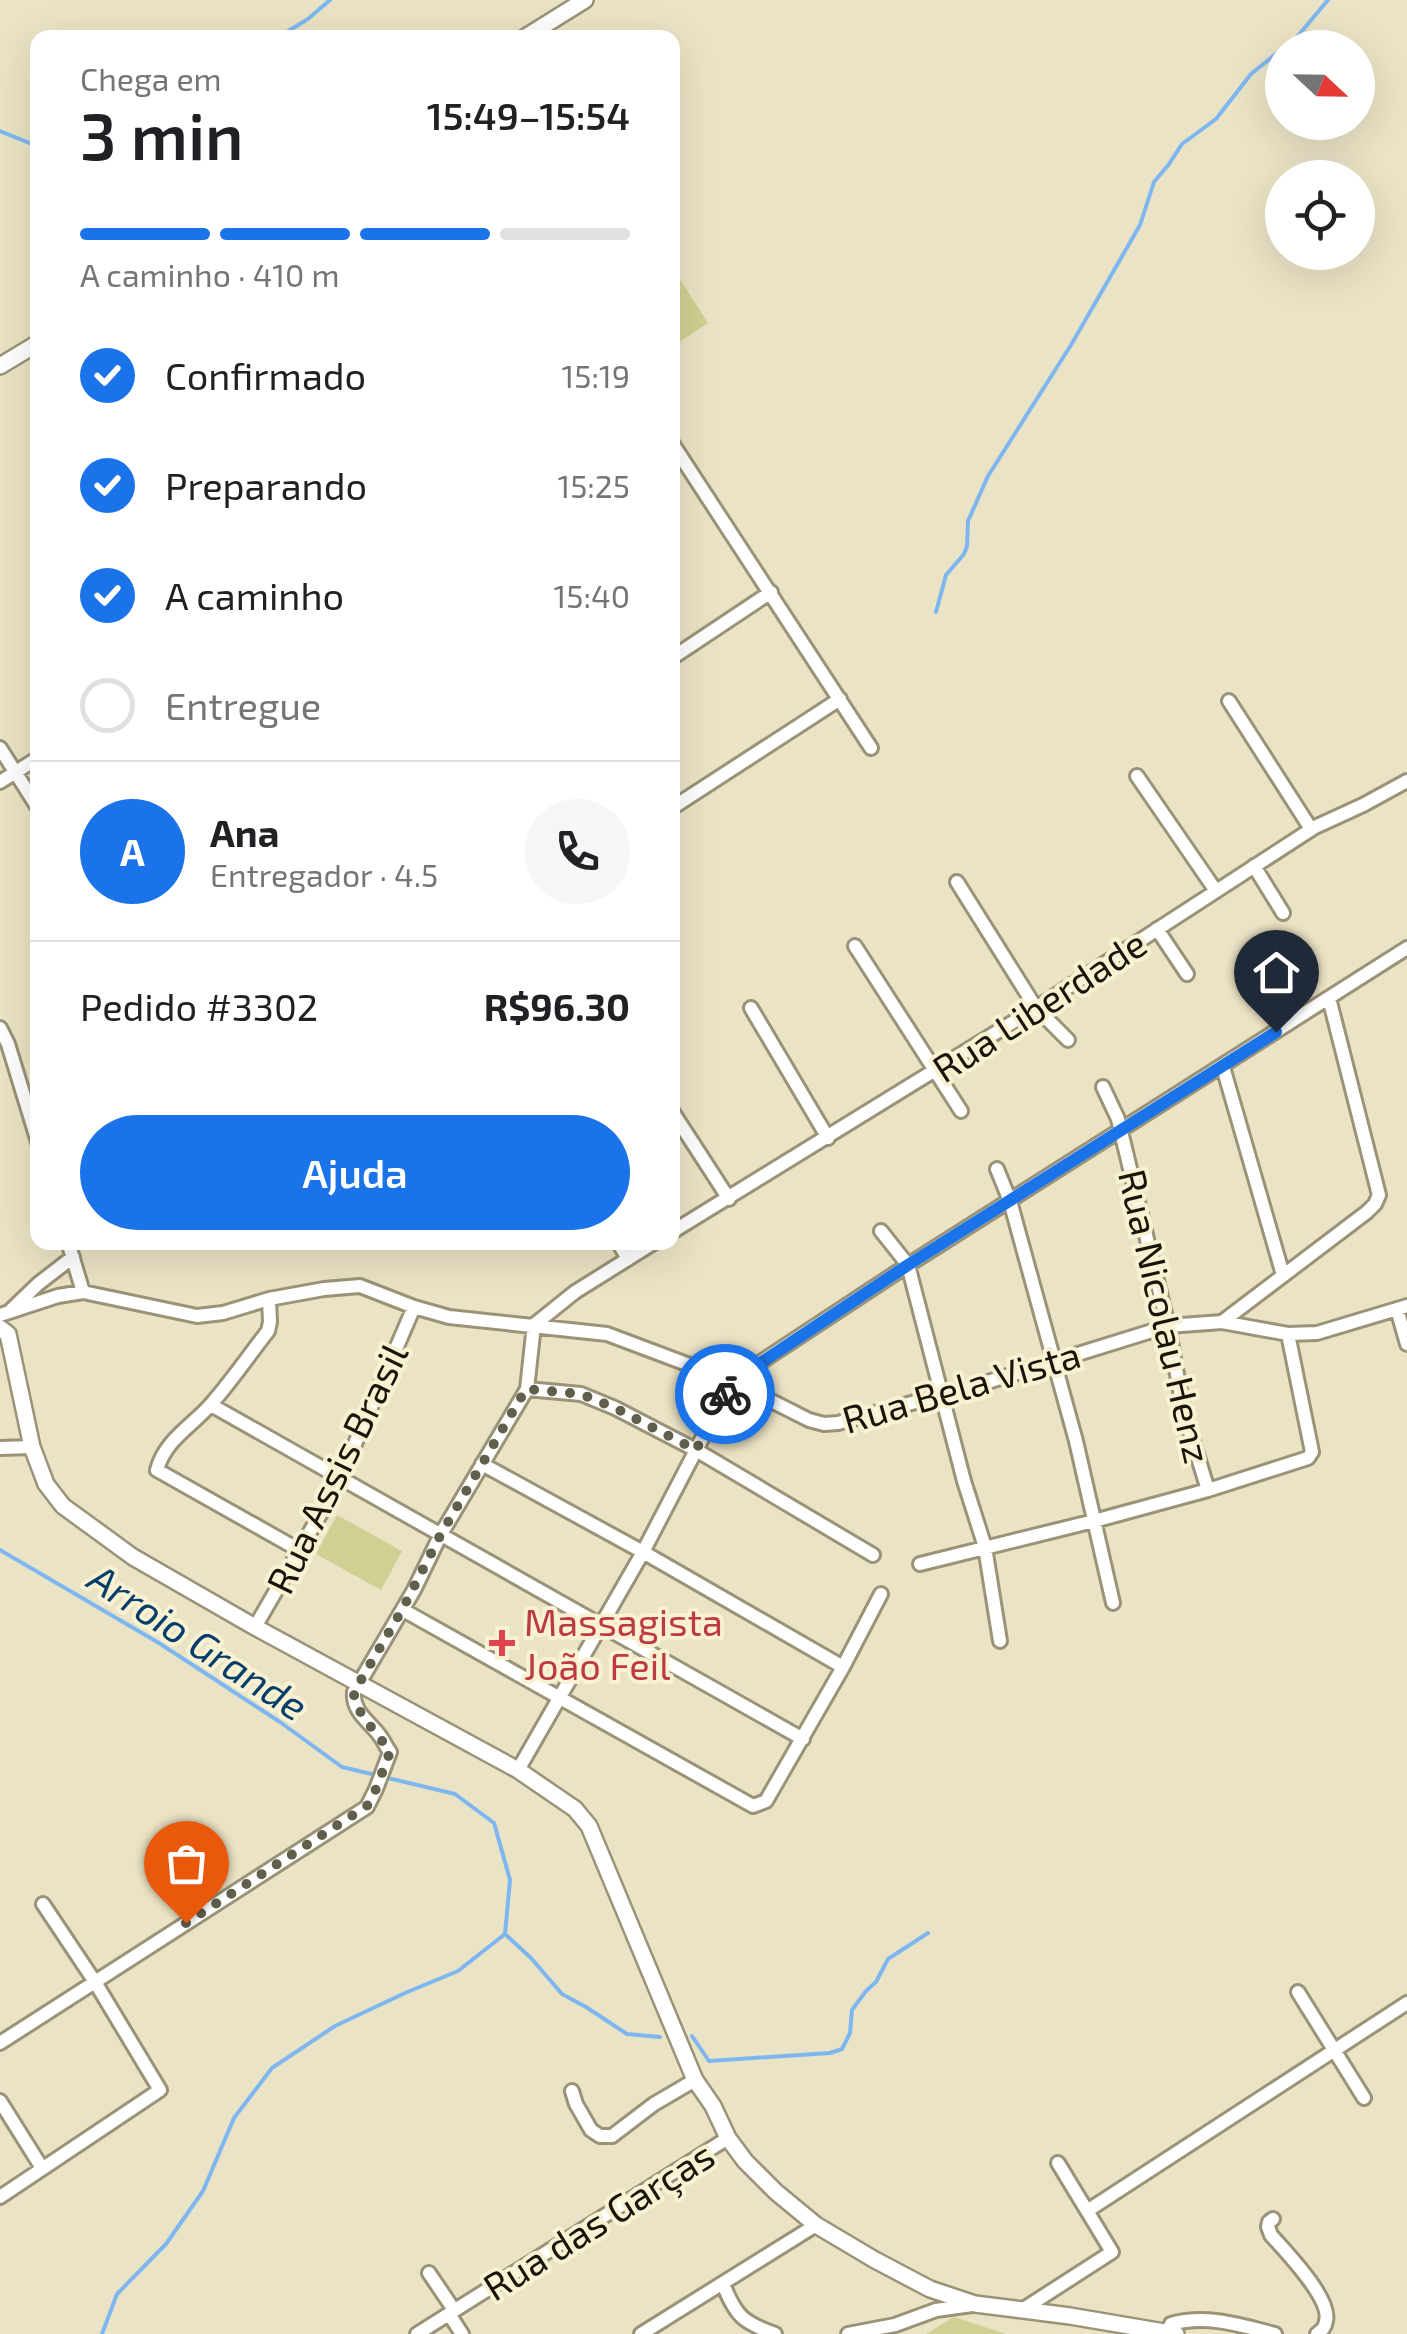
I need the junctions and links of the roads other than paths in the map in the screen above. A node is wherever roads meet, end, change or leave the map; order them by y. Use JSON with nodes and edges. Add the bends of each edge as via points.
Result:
{"nodes":[{"id":1,"x":585,"y":0,"type":"edge"},
{"id":2,"x":537,"y":30,"type":"edge"},
{"id":3,"x":30,"y":348,"type":"edge"},
{"id":4,"x":0,"y":366,"type":"edge"},
{"id":5,"x":680,"y":455,"type":"edge"},
{"id":6,"x":771,"y":592,"type":"junction"},
{"id":7,"x":680,"y":653,"type":"edge"},
{"id":8,"x":840,"y":700,"type":"junction"},
{"id":9,"x":1229,"y":700,"type":"dead end"},
{"id":10,"x":0,"y":748,"type":"edge"},
{"id":11,"x":871,"y":748,"type":"dead end"},
{"id":12,"x":30,"y":763,"type":"edge"},
{"id":13,"x":15,"y":772,"type":"junction"},
{"id":14,"x":1137,"y":776,"type":"dead end"},
{"id":15,"x":1407,"y":781,"type":"edge"},
{"id":16,"x":0,"y":782,"type":"edge"},
{"id":17,"x":30,"y":795,"type":"edge"},
{"id":18,"x":680,"y":803,"type":"edge"},
{"id":19,"x":1310,"y":829,"type":"junction"},
{"id":20,"x":1254,"y":866,"type":"junction"},
{"id":21,"x":957,"y":882,"type":"dead end"},
{"id":22,"x":1216,"y":891,"type":"junction"},
{"id":23,"x":1282,"y":913,"type":"dead end"},
{"id":24,"x":1157,"y":929,"type":"junction"},
{"id":25,"x":854,"y":946,"type":"dead end"},
{"id":26,"x":1407,"y":948,"type":"edge"},
{"id":27,"x":1187,"y":974,"type":"dead end"},
{"id":28,"x":1330,"y":998,"type":"junction"},
{"id":29,"x":751,"y":1008,"type":"dead end"},
{"id":30,"x":1036,"y":1008,"type":"junction"},
{"id":31,"x":0,"y":1028,"type":"edge"},
{"id":32,"x":1068,"y":1040,"type":"dead end"},
{"id":33,"x":1222,"y":1067,"type":"junction"},
{"id":34,"x":935,"y":1072,"type":"junction"},
{"id":35,"x":1103,"y":1087,"type":"dead end"},
{"id":36,"x":961,"y":1111,"type":"dead end"},
{"id":37,"x":30,"y":1116,"type":"edge"},
{"id":38,"x":680,"y":1123,"type":"edge"},
{"id":39,"x":1121,"y":1130,"type":"junction"},
{"id":40,"x":828,"y":1138,"type":"junction"},
{"id":41,"x":998,"y":1169,"type":"dead end"},
{"id":42,"x":729,"y":1198,"type":"junction"},
{"id":43,"x":1010,"y":1200,"type":"junction"},
{"id":44,"x":680,"y":1227,"type":"edge"},
{"id":45,"x":881,"y":1232,"type":"dead end"},
{"id":46,"x":71,"y":1250,"type":"edge"},
{"id":47,"x":623,"y":1250,"type":"edge"},
{"id":48,"x":642,"y":1250,"type":"edge"},
{"id":49,"x":73,"y":1257,"type":"junction"},
{"id":50,"x":628,"y":1258,"type":"junction"},
{"id":51,"x":908,"y":1265,"type":"junction"},
{"id":52,"x":1283,"y":1275,"type":"junction"},
{"id":53,"x":83,"y":1292,"type":"junction"},
{"id":54,"x":270,"y":1299,"type":"junction"},
{"id":55,"x":414,"y":1307,"type":"junction"},
{"id":56,"x":1402,"y":1307,"type":"edge"},
{"id":57,"x":2,"y":1319,"type":"edge"},
{"id":58,"x":1222,"y":1322,"type":"junction"},
{"id":59,"x":534,"y":1325,"type":"junction"},
{"id":60,"x":1168,"y":1326,"type":"junction"},
{"id":61,"x":1288,"y":1334,"type":"junction"},
{"id":62,"x":1407,"y":1344,"type":"edge"},
{"id":63,"x":1053,"y":1362,"type":"junction"},
{"id":64,"x":732,"y":1382,"type":"junction"},
{"id":65,"x":526,"y":1389,"type":"junction"},
{"id":66,"x":941,"y":1395,"type":"junction"},
{"id":67,"x":211,"y":1405,"type":"junction"},
{"id":68,"x":32,"y":1446,"type":"junction"},
{"id":69,"x":0,"y":1448,"type":"edge"},
{"id":70,"x":696,"y":1450,"type":"junction"},
{"id":71,"x":482,"y":1464,"type":"junction"},
{"id":72,"x":339,"y":1478,"type":"junction"},
{"id":73,"x":1208,"y":1490,"type":"junction"},
{"id":74,"x":1094,"y":1521,"type":"junction"},
{"id":75,"x":441,"y":1534,"type":"junction"},
{"id":76,"x":985,"y":1547,"type":"junction"},
{"id":77,"x":299,"y":1550,"type":"junction"},
{"id":78,"x":643,"y":1552,"type":"junction"},
{"id":79,"x":873,"y":1555,"type":"dead end"},
{"id":80,"x":920,"y":1564,"type":"dead end"},
{"id":81,"x":881,"y":1594,"type":"dead end"},
{"id":82,"x":1113,"y":1604,"type":"dead end"},
{"id":83,"x":402,"y":1610,"type":"junction"},
{"id":84,"x":602,"y":1625,"type":"junction"},
{"id":85,"x":255,"y":1628,"type":"junction"},
{"id":86,"x":1000,"y":1641,"type":"dead end"},
{"id":87,"x":843,"y":1667,"type":"junction"},
{"id":88,"x":358,"y":1684,"type":"junction"},
{"id":89,"x":559,"y":1696,"type":"junction"},
{"id":90,"x":803,"y":1738,"type":"junction"},
{"id":91,"x":518,"y":1770,"type":"junction"},
{"id":92,"x":43,"y":1904,"type":"dead end"},
{"id":93,"x":95,"y":1982,"type":"junction"},
{"id":94,"x":1298,"y":1992,"type":"dead end"},
{"id":95,"x":1407,"y":2003,"type":"edge"},
{"id":96,"x":0,"y":2043,"type":"edge"},
{"id":97,"x":1334,"y":2050,"type":"junction"},
{"id":98,"x":695,"y":2080,"type":"junction"},
{"id":99,"x":572,"y":2091,"type":"dead end"},
{"id":100,"x":1364,"y":2098,"type":"dead end"},
{"id":101,"x":0,"y":2101,"type":"edge"},
{"id":102,"x":728,"y":2138,"type":"junction"},
{"id":103,"x":1058,"y":2163,"type":"dead end"},
{"id":104,"x":42,"y":2168,"type":"junction"},
{"id":105,"x":0,"y":2197,"type":"edge"},
{"id":106,"x":1087,"y":2211,"type":"junction"},
{"id":107,"x":1273,"y":2219,"type":"dead end"},
{"id":108,"x":816,"y":2225,"type":"junction"},
{"id":109,"x":430,"y":2273,"type":"dead end"},
{"id":110,"x":722,"y":2284,"type":"junction"},
{"id":111,"x":975,"y":2304,"type":"junction"},
{"id":112,"x":1022,"y":2310,"type":"junction"},
{"id":113,"x":451,"y":2312,"type":"junction"},
{"id":114,"x":1172,"y":2332,"type":"edge"},
{"id":115,"x":417,"y":2334,"type":"edge"},
{"id":116,"x":462,"y":2334,"type":"edge"},
{"id":117,"x":641,"y":2334,"type":"edge"},
{"id":118,"x":775,"y":2334,"type":"edge"},
{"id":119,"x":848,"y":2334,"type":"edge"},
{"id":120,"x":1274,"y":2334,"type":"edge"},
{"id":121,"x":1317,"y":2334,"type":"edge"}],
"edges":[{"from":1,"to":2,"type":"main road"},
{"from":3,"to":4,"type":"main road"},
{"from":5,"to":6,"type":"street"},
{"from":6,"to":7,"type":"street"},
{"from":6,"to":8,"type":"street"},
{"from":8,"to":11,"type":"street"},
{"from":8,"to":18,"type":"street"},
{"from":9,"to":19,"type":"street"},
{"from":10,"to":13,"type":"street"},
{"from":12,"to":13,"type":"street"},
{"from":13,"to":16,"type":"street"},
{"from":13,"to":17,"type":"street"},
{"from":14,"to":22,"type":"street"},
{"from":15,"to":19,"type":"street","name":"Rua Liberdade"},
{"from":19,"to":20,"type":"street","name":"Rua Liberdade"},
{"from":20,"to":22,"type":"street","name":"Rua Liberdade"},
{"from":20,"to":23,"type":"street"},
{"from":21,"to":30,"type":"street"},
{"from":22,"to":24,"type":"street","name":"Rua Liberdade"},
{"from":24,"to":27,"type":"street"},
{"from":24,"to":30,"type":"street","name":"Rua Liberdade"},
{"from":25,"to":34,"type":"street"},
{"from":26,"to":28,"type":"street"},
{"from":28,"to":33,"type":"street"},
{"from":28,"to":52,"type":"street","via":[[1379,1194],[1366,1212]]},
{"from":29,"to":40,"type":"street"},
{"from":30,"to":32,"type":"street"},
{"from":30,"to":34,"type":"street","name":"Rua Liberdade"},
{"from":31,"to":37,"type":"street"},
{"from":33,"to":39,"type":"street"},
{"from":33,"to":52,"type":"street"},
{"from":34,"to":36,"type":"street"},
{"from":34,"to":40,"type":"street","name":"Rua Liberdade"},
{"from":35,"to":39,"type":"street","name":"Rua Nicolau Henz"},
{"from":38,"to":42,"type":"street"},
{"from":39,"to":43,"type":"street"},
{"from":39,"to":60,"type":"street","name":"Rua Nicolau Henz"},
{"from":40,"to":42,"type":"street","name":"Rua Liberdade"},
{"from":41,"to":43,"type":"street"},
{"from":42,"to":44,"type":"street","name":"Rua Liberdade"},
{"from":43,"to":51,"type":"street"},
{"from":43,"to":63,"type":"street"},
{"from":45,"to":51,"type":"street"},
{"from":46,"to":49,"type":"street"},
{"from":47,"to":50,"type":"street"},
{"from":48,"to":50,"type":"street"},
{"from":49,"to":53,"type":"street"},
{"from":49,"to":57,"type":"street"},
{"from":50,"to":59,"type":"street"},
{"from":51,"to":64,"type":"street"},
{"from":51,"to":66,"type":"street"},
{"from":52,"to":58,"type":"street"},
{"from":53,"to":54,"type":"street","name":"Rua Bela Vista","via":[[197,1316]]},
{"from":53,"to":57,"type":"street","name":"Rua Bela Vista"},
{"from":54,"to":55,"type":"street","name":"Rua Bela Vista","via":[[360,1286]]},
{"from":54,"to":67,"type":"street","via":[[268,1331]]},
{"from":55,"to":59,"type":"street","name":"Rua Bela Vista"},
{"from":55,"to":72,"type":"street","name":"Rua Assis Brasil"},
{"from":56,"to":61,"type":"street","name":"Rua Bela Vista","via":[[1317,1333]]},
{"from":56,"to":62,"type":"street"},
{"from":57,"to":68,"type":"main road"},
{"from":58,"to":60,"type":"street","name":"Rua Bela Vista"},
{"from":58,"to":61,"type":"street","name":"Rua Bela Vista"},
{"from":59,"to":64,"type":"street","name":"Rua Bela Vista","via":[[607,1334]]},
{"from":59,"to":65,"type":"street"},
{"from":60,"to":63,"type":"street","name":"Rua Bela Vista"},
{"from":60,"to":73,"type":"street","name":"Rua Nicolau Henz"},
{"from":61,"to":73,"type":"street","via":[[1312,1452],[1300,1462]]},
{"from":63,"to":66,"type":"street","name":"Rua Bela Vista"},
{"from":63,"to":74,"type":"street"},
{"from":64,"to":66,"type":"street","name":"Rua Bela Vista","via":[[824,1424]]},
{"from":64,"to":70,"type":"street"},
{"from":65,"to":70,"type":"street","via":[[581,1394]]},
{"from":65,"to":71,"type":"street"},
{"from":66,"to":76,"type":"street"},
{"from":67,"to":72,"type":"street"},
{"from":67,"to":77,"type":"street","via":[[167,1449],[157,1470]]},
{"from":68,"to":69,"type":"street"},
{"from":68,"to":85,"type":"main road","via":[[46,1484],[63,1506],[133,1557]]},
{"from":70,"to":78,"type":"street"},
{"from":70,"to":79,"type":"street"},
{"from":71,"to":75,"type":"street"},
{"from":71,"to":78,"type":"street"},
{"from":72,"to":75,"type":"street"},
{"from":72,"to":77,"type":"street","name":"Rua Assis Brasil"},
{"from":73,"to":74,"type":"street"},
{"from":74,"to":76,"type":"street"},
{"from":74,"to":82,"type":"street"},
{"from":75,"to":83,"type":"street"},
{"from":75,"to":84,"type":"street"},
{"from":76,"to":80,"type":"street"},
{"from":76,"to":86,"type":"street"},
{"from":77,"to":85,"type":"street","name":"Rua Assis Brasil"},
{"from":78,"to":84,"type":"street"},
{"from":78,"to":87,"type":"street"},
{"from":81,"to":87,"type":"street"},
{"from":83,"to":88,"type":"street"},
{"from":83,"to":89,"type":"street"},
{"from":84,"to":89,"type":"street"},
{"from":84,"to":90,"type":"street"},
{"from":85,"to":88,"type":"main road"},
{"from":87,"to":90,"type":"street"},
{"from":88,"to":91,"type":"main road"},
{"from":88,"to":93,"type":"street","via":[[353,1702],[390,1752],[367,1806]]},
{"from":89,"to":90,"type":"street","via":[[753,1806],[766,1801]]},
{"from":89,"to":91,"type":"street"},
{"from":91,"to":98,"type":"main road","via":[[589,1826]]},
{"from":92,"to":93,"type":"street"},
{"from":93,"to":96,"type":"street"},
{"from":93,"to":104,"type":"street","via":[[160,2090]]},
{"from":94,"to":97,"type":"street"},
{"from":95,"to":97,"type":"street"},
{"from":97,"to":100,"type":"street"},
{"from":97,"to":106,"type":"street"},
{"from":98,"to":99,"type":"street","via":[[612,2136],[592,2130]]},
{"from":98,"to":102,"type":"main road"},
{"from":101,"to":104,"type":"street"},
{"from":102,"to":108,"type":"main road"},
{"from":102,"to":113,"type":"street","name":"Rua das Garças"},
{"from":103,"to":106,"type":"street"},
{"from":104,"to":105,"type":"street"},
{"from":106,"to":112,"type":"street","via":[[1112,2252]]},
{"from":107,"to":121,"type":"street","via":[[1271,2234],[1326,2310]]},
{"from":108,"to":110,"type":"street"},
{"from":108,"to":111,"type":"main road","via":[[930,2289]]},
{"from":109,"to":113,"type":"street"},
{"from":110,"to":117,"type":"street"},
{"from":110,"to":118,"type":"street","via":[[734,2312]]},
{"from":111,"to":112,"type":"main road"},
{"from":111,"to":119,"type":"street"},
{"from":112,"to":114,"type":"main road"},
{"from":113,"to":115,"type":"street","name":"Rua das Garças"},
{"from":113,"to":116,"type":"street"},
{"from":114,"to":120,"type":"street","via":[[1171,2324],[1196,2319]]}]}
